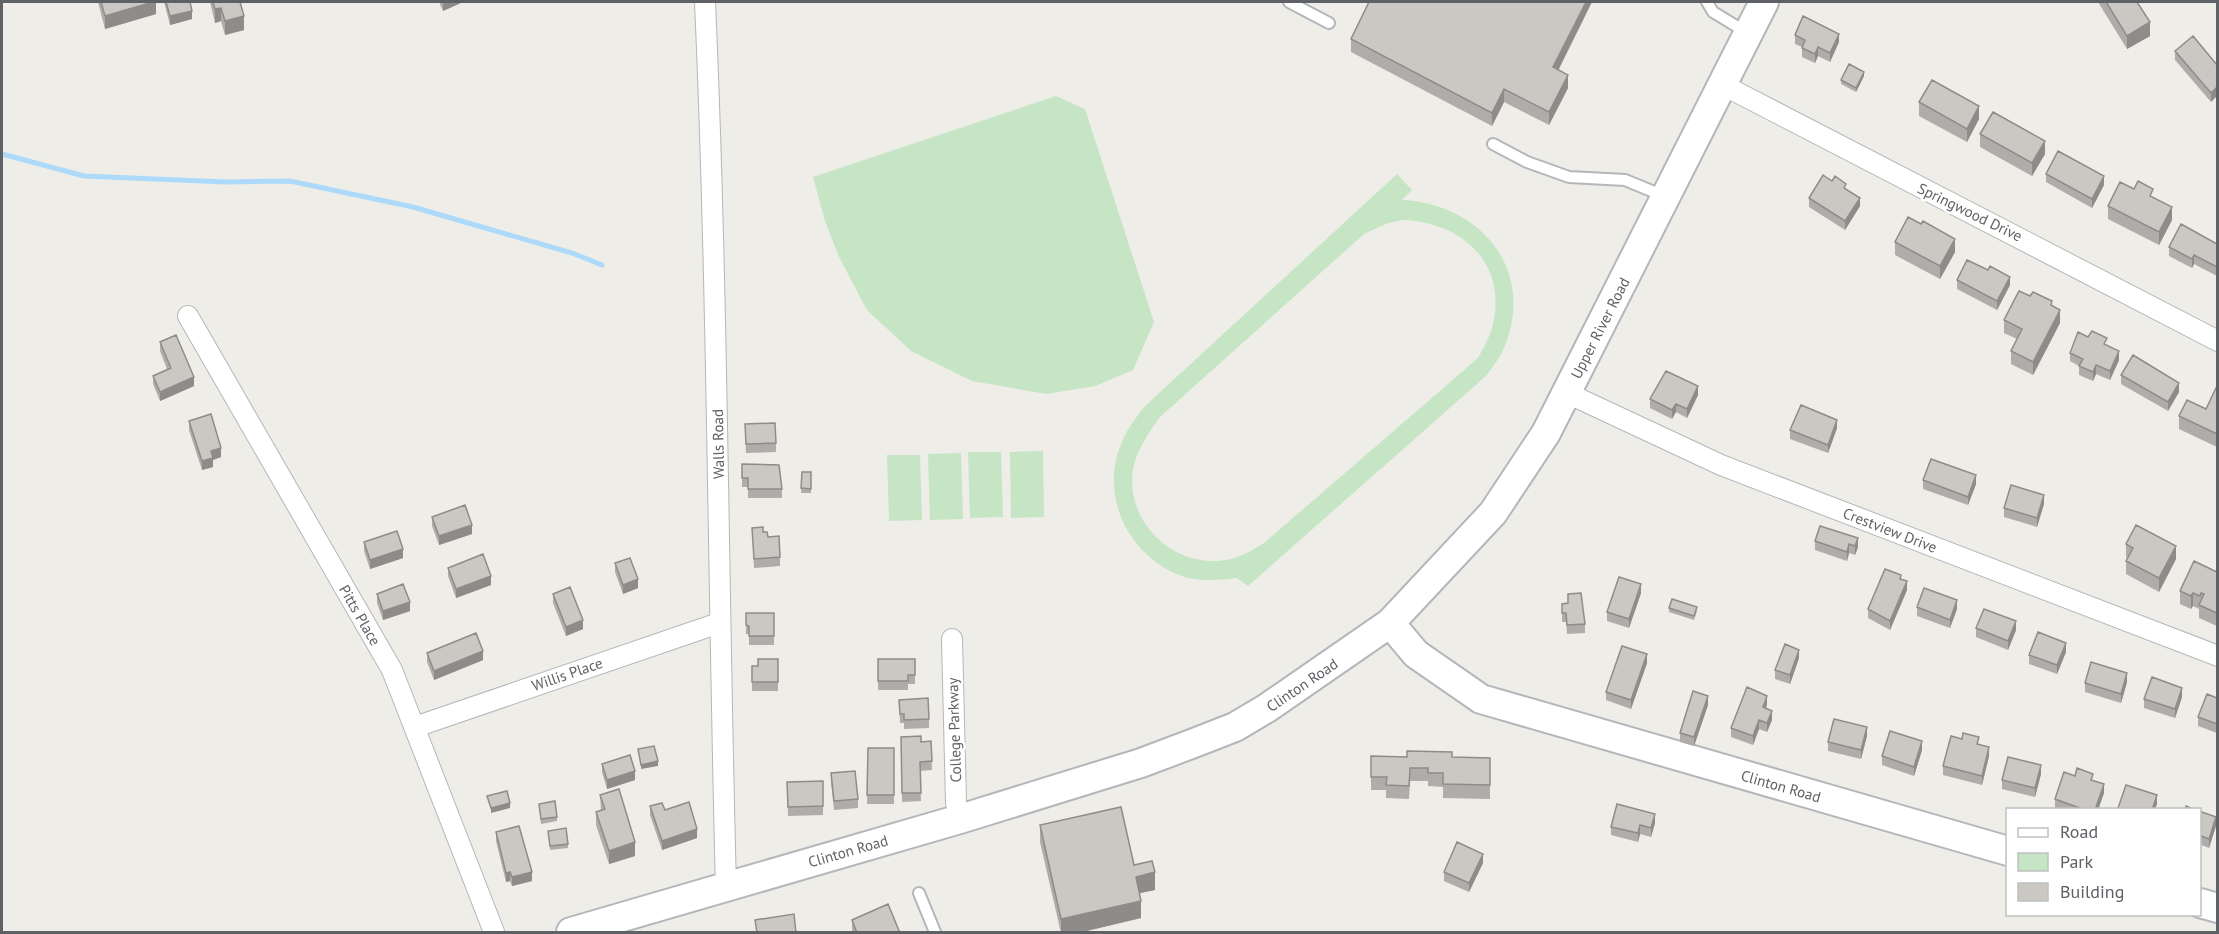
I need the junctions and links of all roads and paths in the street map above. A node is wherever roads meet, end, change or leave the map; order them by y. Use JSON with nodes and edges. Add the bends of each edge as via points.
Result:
{"nodes":[{"id":1,"x":705,"y":2,"type":"edge"},
{"id":2,"x":1289,"y":2,"type":"edge"},
{"id":3,"x":1707,"y":2,"type":"edge"},
{"id":4,"x":1764,"y":2,"type":"edge"},
{"id":5,"x":1329,"y":23,"type":"dead end"},
{"id":6,"x":1748,"y":34,"type":"junction"},
{"id":7,"x":1723,"y":85,"type":"junction"},
{"id":8,"x":1493,"y":144,"type":"dead end"},
{"id":9,"x":1667,"y":197,"type":"junction"},
{"id":10,"x":188,"y":316,"type":"dead end"},
{"id":11,"x":2217,"y":341,"type":"edge"},
{"id":12,"x":1567,"y":393,"type":"junction"},
{"id":13,"x":719,"y":623,"type":"junction"},
{"id":14,"x":1390,"y":623,"type":"junction"},
{"id":15,"x":952,"y":639,"type":"dead end"},
{"id":16,"x":2217,"y":656,"type":"edge"},
{"id":17,"x":415,"y":727,"type":"junction"},
{"id":18,"x":960,"y":819,"type":"junction"},
{"id":19,"x":2006,"y":850,"type":"edge"},
{"id":20,"x":726,"y":886,"type":"junction"},
{"id":21,"x":919,"y":893,"type":"dead end"},
{"id":22,"x":2201,"y":904,"type":"edge"},
{"id":23,"x":2217,"y":908,"type":"edge"},
{"id":24,"x":494,"y":933,"type":"edge"},
{"id":25,"x":571,"y":933,"type":"edge"},
{"id":26,"x":935,"y":933,"type":"edge"}],
"edges":[{"from":1,"to":13,"type":"street","name":"Walls Road","via":[[713,183]]},
{"from":2,"to":5,"type":"lane"},
{"from":3,"to":6,"type":"lane","via":[[1713,12]]},
{"from":4,"to":6,"type":"street","name":"Upper River Road"},
{"from":6,"to":7,"type":"street","name":"Upper River Road"},
{"from":7,"to":9,"type":"street","name":"Upper River Road"},
{"from":7,"to":11,"type":"street","name":"Springwood Drive"},
{"from":8,"to":9,"type":"lane","via":[[1569,177],[1625,180]]},
{"from":9,"to":12,"type":"street","name":"Upper River Road"},
{"from":10,"to":17,"type":"street","name":"Pitts Place","via":[[392,670]]},
{"from":12,"to":14,"type":"street","name":"Upper River Road","via":[[1499,505]]},
{"from":12,"to":16,"type":"street","name":"Crestview Drive","via":[[1721,465]]},
{"from":13,"to":17,"type":"street","name":"Willis Place"},
{"from":13,"to":20,"type":"street","name":"Walls Road"},
{"from":14,"to":18,"type":"street","name":"Clinton Road","via":[[1304,685],[1235,727],[1141,763]]},
{"from":14,"to":19,"type":"street","name":"Clinton Road","via":[[1416,654],[1480,699]]},
{"from":15,"to":18,"type":"street","name":"College Parkway","via":[[956,803]]},
{"from":17,"to":24,"type":"street","name":"Pitts Place"},
{"from":18,"to":20,"type":"street","name":"Clinton Road"},
{"from":20,"to":25,"type":"street","name":"Clinton Road"},
{"from":21,"to":26,"type":"lane"},
{"from":22,"to":23,"type":"street"}]}
